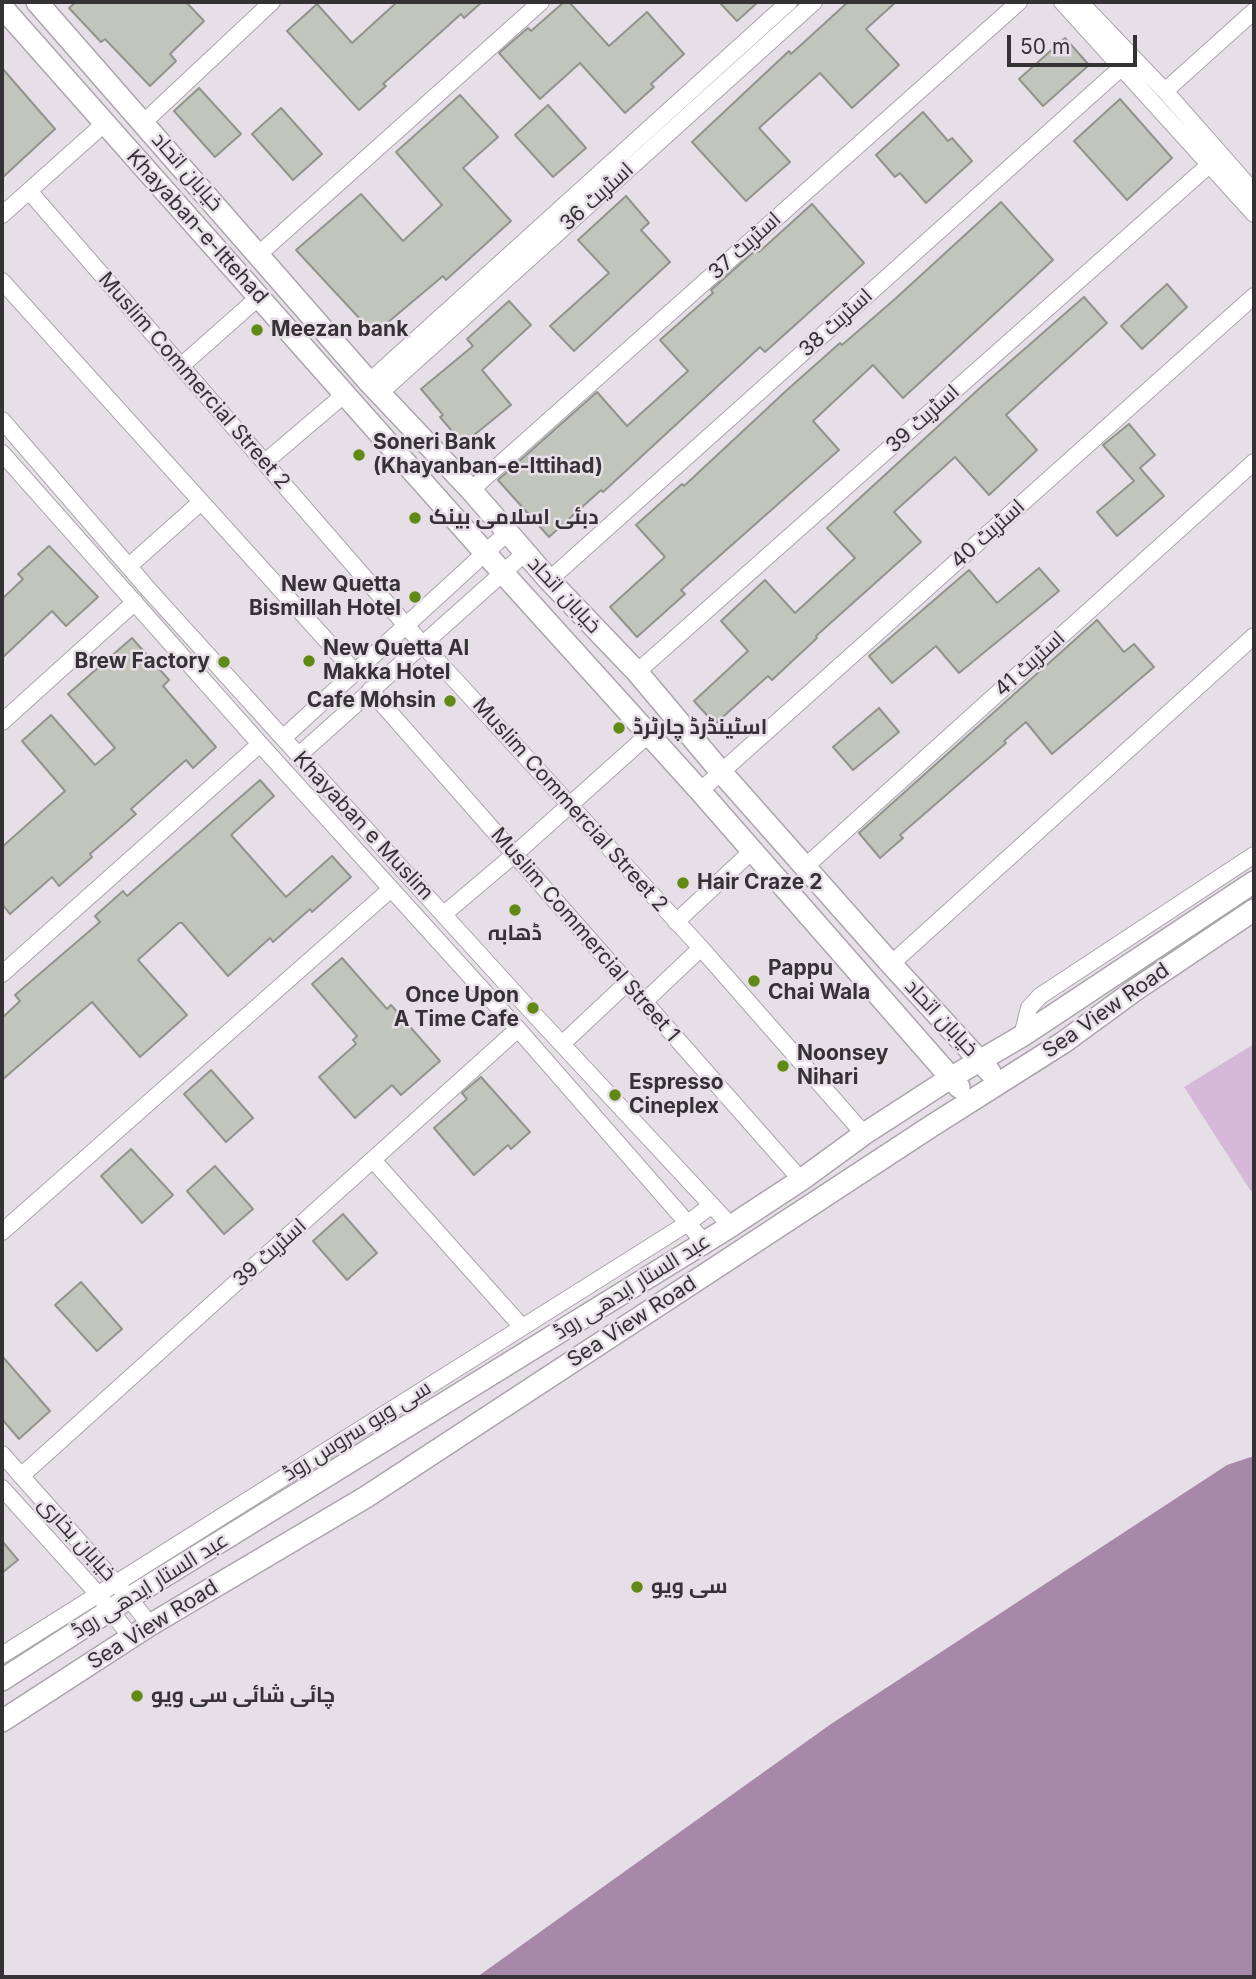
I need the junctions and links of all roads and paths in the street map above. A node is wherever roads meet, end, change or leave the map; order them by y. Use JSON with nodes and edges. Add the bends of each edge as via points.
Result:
{"nodes":[{"id":1,"x":37,"y":2,"type":"edge"},
{"id":2,"x":272,"y":2,"type":"edge"},
{"id":3,"x":541,"y":2,"type":"edge"},
{"id":4,"x":789,"y":2,"type":"edge"},
{"id":5,"x":814,"y":2,"type":"edge"},
{"id":6,"x":1019,"y":2,"type":"edge"},
{"id":7,"x":1062,"y":2,"type":"edge"},
{"id":8,"x":1080,"y":2,"type":"edge"},
{"id":9,"x":2,"y":7,"type":"edge"},
{"id":10,"x":1254,"y":11,"type":"edge"},
{"id":11,"x":1122,"y":67,"type":"junction"},
{"id":12,"x":1165,"y":91,"type":"junction"},
{"id":13,"x":144,"y":122,"type":"junction"},
{"id":14,"x":105,"y":123,"type":"junction"},
{"id":15,"x":1209,"y":165,"type":"junction"},
{"id":16,"x":29,"y":191,"type":"junction"},
{"id":17,"x":1254,"y":192,"type":"edge"},
{"id":18,"x":2,"y":215,"type":"edge"},
{"id":19,"x":1254,"y":215,"type":"edge"},
{"id":20,"x":259,"y":254,"type":"junction"},
{"id":21,"x":2,"y":281,"type":"edge"},
{"id":22,"x":1254,"y":296,"type":"edge"},
{"id":23,"x":260,"y":297,"type":"junction"},
{"id":24,"x":181,"y":366,"type":"junction"},
{"id":25,"x":375,"y":387,"type":"junction"},
{"id":26,"x":345,"y":394,"type":"junction"},
{"id":27,"x":2,"y":420,"type":"edge"},
{"id":28,"x":4,"y":461,"type":"edge"},
{"id":29,"x":265,"y":462,"type":"junction"},
{"id":30,"x":1254,"y":462,"type":"edge"},
{"id":31,"x":471,"y":490,"type":"junction"},
{"id":32,"x":201,"y":502,"type":"junction"},
{"id":33,"x":75,"y":503,"type":"junction"},
{"id":34,"x":59,"y":517,"type":"junction"},
{"id":35,"x":508,"y":533,"type":"junction"},
{"id":36,"x":486,"y":553,"type":"junction"},
{"id":37,"x":525,"y":553,"type":"junction"},
{"id":38,"x":129,"y":566,"type":"junction"},
{"id":39,"x":503,"y":573,"type":"junction"},
{"id":40,"x":549,"y":580,"type":"junction"},
{"id":41,"x":135,"y":602,"type":"junction"},
{"id":42,"x":407,"y":626,"type":"junction"},
{"id":43,"x":1254,"y":636,"type":"edge"},
{"id":44,"x":423,"y":645,"type":"junction"},
{"id":45,"x":221,"y":669,"type":"junction"},
{"id":46,"x":355,"y":672,"type":"junction"},
{"id":47,"x":637,"y":672,"type":"junction"},
{"id":48,"x":206,"y":683,"type":"junction"},
{"id":49,"x":370,"y":690,"type":"junction"},
{"id":50,"x":2,"y":722,"type":"edge"},
{"id":51,"x":649,"y":734,"type":"junction"},
{"id":52,"x":283,"y":738,"type":"junction"},
{"id":53,"x":260,"y":744,"type":"junction"},
{"id":54,"x":299,"y":755,"type":"junction"},
{"id":55,"x":722,"y":773,"type":"junction"},
{"id":56,"x":701,"y":791,"type":"junction"},
{"id":57,"x":569,"y":804,"type":"junction"},
{"id":58,"x":371,"y":833,"type":"junction"},
{"id":59,"x":355,"y":849,"type":"junction"},
{"id":60,"x":752,"y":851,"type":"junction"},
{"id":61,"x":514,"y":854,"type":"junction"},
{"id":62,"x":1254,"y":855,"type":"edge"},
{"id":63,"x":806,"y":866,"type":"junction"},
{"id":64,"x":1254,"y":882,"type":"edge"},
{"id":65,"x":391,"y":889,"type":"junction"},
{"id":66,"x":1254,"y":910,"type":"edge"},
{"id":67,"x":444,"y":914,"type":"junction"},
{"id":68,"x":676,"y":922,"type":"junction"},
{"id":69,"x":701,"y":948,"type":"junction"},
{"id":70,"x":891,"y":964,"type":"junction"},
{"id":71,"x":2,"y":974,"type":"edge"},
{"id":72,"x":627,"y":983,"type":"junction"},
{"id":73,"x":644,"y":1002,"type":"junction"},
{"id":74,"x":518,"y":1029,"type":"junction"},
{"id":75,"x":1022,"y":1036,"type":"junction"},
{"id":76,"x":562,"y":1044,"type":"junction"},
{"id":77,"x":981,"y":1061,"type":"junction"},
{"id":78,"x":952,"y":1077,"type":"junction"},
{"id":79,"x":999,"y":1082,"type":"junction"},
{"id":80,"x":971,"y":1102,"type":"junction"},
{"id":81,"x":864,"y":1134,"type":"junction"},
{"id":82,"x":373,"y":1160,"type":"junction"},
{"id":83,"x":801,"y":1180,"type":"junction"},
{"id":84,"x":712,"y":1205,"type":"junction"},
{"id":85,"x":688,"y":1223,"type":"junction"},
{"id":86,"x":732,"y":1226,"type":"junction"},
{"id":87,"x":2,"y":1233,"type":"edge"},
{"id":88,"x":704,"y":1242,"type":"junction"},
{"id":89,"x":522,"y":1326,"type":"junction"},
{"id":90,"x":2,"y":1454,"type":"edge"},
{"id":91,"x":21,"y":1476,"type":"junction"},
{"id":92,"x":2,"y":1488,"type":"edge"},
{"id":93,"x":123,"y":1590,"type":"junction"},
{"id":94,"x":97,"y":1593,"type":"junction"},
{"id":95,"x":110,"y":1611,"type":"junction"},
{"id":96,"x":149,"y":1625,"type":"junction"},
{"id":97,"x":131,"y":1637,"type":"junction"},
{"id":98,"x":2,"y":1655,"type":"edge"},
{"id":99,"x":2,"y":1680,"type":"edge"},
{"id":100,"x":2,"y":1721,"type":"edge"}],
"edges":[{"from":1,"to":13,"type":"main road","name":"خیابان اتحاد"},
{"from":2,"to":13,"type":"street"},
{"from":3,"to":20,"type":"street"},
{"from":4,"to":25,"type":"street","name":"اسٹریٹ 36"},
{"from":5,"to":25,"type":"street","name":"اسٹریٹ 36"},
{"from":6,"to":31,"type":"street","name":"اسٹریٹ 37"},
{"from":7,"to":11,"type":"street"},
{"from":8,"to":12,"type":"street"},
{"from":9,"to":14,"type":"main road","name":"Khayaban-e-Ittehad"},
{"from":10,"to":12,"type":"street"},
{"from":11,"to":15,"type":"street"},
{"from":11,"to":40,"type":"street","name":"اسٹریٹ 38"},
{"from":12,"to":17,"type":"street"},
{"from":13,"to":20,"type":"main road","name":"خیابان اتحاد"},
{"from":14,"to":16,"type":"street"},
{"from":14,"to":23,"type":"main road","name":"Khayaban-e-Ittehad"},
{"from":15,"to":19,"type":"street"},
{"from":15,"to":47,"type":"street","name":"اسٹریٹ 39"},
{"from":16,"to":18,"type":"street"},
{"from":16,"to":24,"type":"street","name":"Muslim Commercial Street 2"},
{"from":20,"to":25,"type":"main road","name":"خیابان اتحاد"},
{"from":21,"to":32,"type":"street"},
{"from":22,"to":55,"type":"street","name":"اسٹریٹ 40"},
{"from":23,"to":24,"type":"street"},
{"from":23,"to":26,"type":"main road","name":"Khayaban-e-Ittehad"},
{"from":24,"to":29,"type":"street","name":"Muslim Commercial Street 2"},
{"from":25,"to":31,"type":"main road","name":"خیابان اتحاد"},
{"from":26,"to":29,"type":"street"},
{"from":26,"to":36,"type":"main road","name":"Khayaban-e-Ittehad"},
{"from":27,"to":33,"type":"street","name":"Khayaban e Muslim"},
{"from":28,"to":34,"type":"street","name":"Khayaban e Muslim"},
{"from":29,"to":42,"type":"street","name":"Muslim Commercial Street 2"},
{"from":30,"to":63,"type":"street","name":"اسٹریٹ 41"},
{"from":31,"to":35,"type":"main road","name":"خیابان اتحاد"},
{"from":32,"to":38,"type":"street"},
{"from":32,"to":46,"type":"street"},
{"from":33,"to":34,"type":"street"},
{"from":33,"to":38,"type":"street","name":"Khayaban e Muslim"},
{"from":34,"to":41,"type":"street","name":"Khayaban e Muslim"},
{"from":35,"to":36,"type":"street"},
{"from":35,"to":37,"type":"main road","name":"خیابان اتحاد"},
{"from":36,"to":39,"type":"main road","name":"Khayaban-e-Ittehad"},
{"from":36,"to":42,"type":"street"},
{"from":37,"to":39,"type":"street"},
{"from":37,"to":40,"type":"main road","name":"خیابان اتحاد"},
{"from":38,"to":45,"type":"street","name":"Khayaban e Muslim"},
{"from":39,"to":44,"type":"street"},
{"from":39,"to":51,"type":"main road","name":"خیابان اتحاد"},
{"from":40,"to":47,"type":"main road","name":"خیابان اتحاد"},
{"from":41,"to":48,"type":"street","name":"Khayaban e Muslim"},
{"from":41,"to":50,"type":"street"},
{"from":42,"to":44,"type":"street","name":"Muslim Commercial Street 2"},
{"from":42,"to":46,"type":"street"},
{"from":43,"to":70,"type":"street"},
{"from":44,"to":49,"type":"street"},
{"from":44,"to":57,"type":"street","name":"Muslim Commercial Street 2"},
{"from":45,"to":48,"type":"street"},
{"from":45,"to":52,"type":"street","name":"Khayaban e Muslim"},
{"from":46,"to":52,"type":"street"},
{"from":47,"to":55,"type":"main road","name":"خیابان اتحاد"},
{"from":48,"to":53,"type":"street","name":"Khayaban e Muslim"},
{"from":49,"to":54,"type":"street"},
{"from":49,"to":61,"type":"street","name":"Muslim Commercial Street 1"},
{"from":51,"to":56,"type":"main road","name":"خیابان اتحاد"},
{"from":51,"to":57,"type":"street"},
{"from":52,"to":54,"type":"street","name":"Khayaban e Muslim"},
{"from":53,"to":59,"type":"street","name":"Khayaban e Muslim"},
{"from":53,"to":71,"type":"street"},
{"from":54,"to":58,"type":"street","name":"Khayaban e Muslim"},
{"from":55,"to":56,"type":"street","name":"اسٹریٹ 40"},
{"from":55,"to":63,"type":"main road","name":"خیابان اتحاد"},
{"from":56,"to":60,"type":"main road","name":"خیابان اتحاد"},
{"from":57,"to":61,"type":"street"},
{"from":57,"to":68,"type":"street","name":"Muslim Commercial Street 2"},
{"from":58,"to":59,"type":"street"},
{"from":58,"to":67,"type":"street","name":"Khayaban e Muslim"},
{"from":59,"to":65,"type":"street","name":"Khayaban e Muslim"},
{"from":60,"to":68,"type":"street"},
{"from":60,"to":78,"type":"main road","name":"خیابان اتحاد"},
{"from":61,"to":67,"type":"street"},
{"from":61,"to":72,"type":"street","name":"Muslim Commercial Street 1"},
{"from":62,"to":75,"type":"street","via":[[1040,996],[1029,1008]]},
{"from":63,"to":70,"type":"main road","name":"خیابان اتحاد"},
{"from":64,"to":75,"type":"main road","name":"عبد الستار ایدھی روڈ"},
{"from":65,"to":74,"type":"street","name":"Khayaban e Muslim"},
{"from":65,"to":87,"type":"street"},
{"from":66,"to":79,"type":"main road","name":"Sea View Road"},
{"from":67,"to":76,"type":"street","name":"Khayaban e Muslim"},
{"from":68,"to":69,"type":"street","name":"Muslim Commercial Street 2"},
{"from":69,"to":73,"type":"street"},
{"from":69,"to":81,"type":"street","name":"Muslim Commercial Street 2"},
{"from":70,"to":77,"type":"main road","name":"خیابان اتحاد"},
{"from":72,"to":73,"type":"street","name":"Muslim Commercial Street 1"},
{"from":72,"to":76,"type":"street"},
{"from":73,"to":83,"type":"street","name":"Muslim Commercial Street 1"},
{"from":74,"to":82,"type":"street","name":"اسٹریٹ 39"},
{"from":74,"to":85,"type":"street","name":"Khayaban e Muslim"},
{"from":75,"to":77,"type":"main road","name":"عبد الستار ایدھی روڈ"},
{"from":76,"to":84,"type":"street","name":"Khayaban e Muslim"},
{"from":77,"to":78,"type":"main road","name":"عبد الستار ایدھی روڈ"},
{"from":77,"to":79,"type":"main road","name":"خیابان اتحاد"},
{"from":78,"to":80,"type":"main road","name":"خیابان اتحاد"},
{"from":78,"to":81,"type":"main road","name":"عبد الستار ایدھی روڈ"},
{"from":79,"to":80,"type":"main road","name":"Sea View Road"},
{"from":80,"to":96,"type":"main road","name":"Sea View Road","via":[[366,1497]]},
{"from":81,"to":83,"type":"main road","name":"عبد الستار ایدھی روڈ"},
{"from":82,"to":89,"type":"street"},
{"from":82,"to":91,"type":"street","name":"اسٹریٹ 39"},
{"from":83,"to":86,"type":"main road","name":"عبد الستار ایدھی روڈ"},
{"from":84,"to":85,"type":"street","name":"سی ویو سروس روڈ"},
{"from":84,"to":86,"type":"street","name":"Khayaban e Muslim"},
{"from":85,"to":88,"type":"street","name":"Khayaban e Muslim"},
{"from":85,"to":89,"type":"street","name":"سی ویو سروس روڈ"},
{"from":86,"to":88,"type":"main road","name":"عبد الستار ایدھی روڈ"},
{"from":88,"to":93,"type":"main road","name":"عبد الستار ایدھی روڈ"},
{"from":89,"to":93,"type":"street","name":"سی ویو سروس روڈ"},
{"from":90,"to":91,"type":"street","name":"خیابان بخاری"},
{"from":91,"to":93,"type":"street","name":"خیابان بخاری"},
{"from":92,"to":94,"type":"street","name":"خیابان بخاری"},
{"from":93,"to":94,"type":"street","name":"سی ویو سروس روڈ"},
{"from":93,"to":95,"type":"main road","name":"عبد الستار ایدھی روڈ"},
{"from":93,"to":96,"type":"street","name":"خیابان بخاری"},
{"from":94,"to":95,"type":"street","name":"خیابان بخاری"},
{"from":94,"to":98,"type":"street","name":"سی ویو سروس روڈ"},
{"from":95,"to":97,"type":"street","name":"خیابان بخاری"},
{"from":95,"to":99,"type":"main road","name":"عبد الستار ایدھی روڈ"},
{"from":96,"to":97,"type":"main road","name":"Sea View Road"},
{"from":97,"to":100,"type":"main road","name":"Sea View Road"}]}
